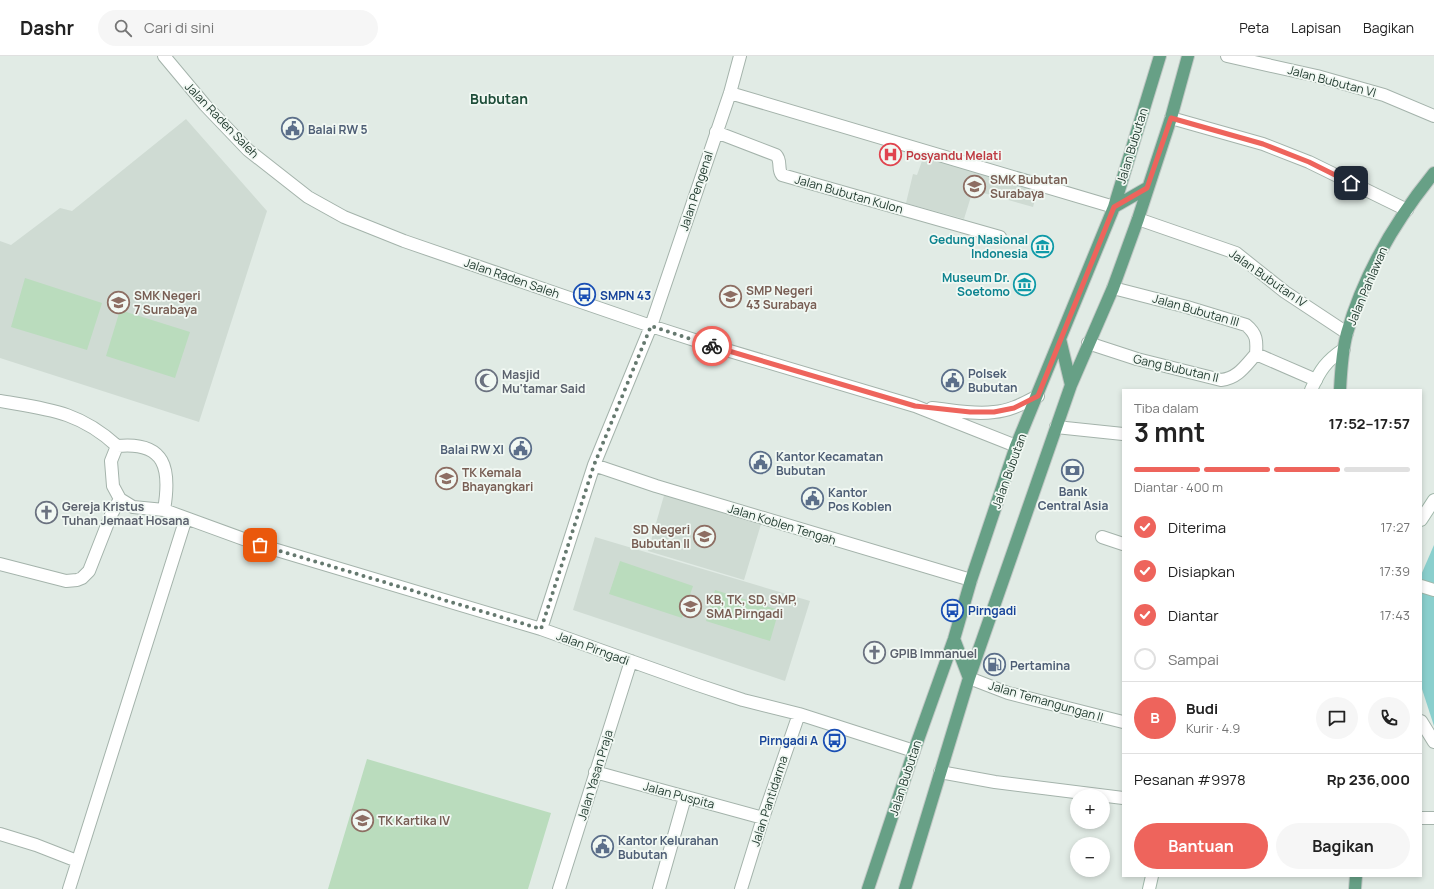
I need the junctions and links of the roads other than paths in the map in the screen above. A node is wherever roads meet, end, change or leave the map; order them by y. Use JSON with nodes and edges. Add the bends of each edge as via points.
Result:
{"nodes":[{"id":1,"x":164,"y":56,"type":"edge"},
{"id":2,"x":740,"y":56,"type":"edge"},
{"id":3,"x":1160,"y":56,"type":"edge"},
{"id":4,"x":1188,"y":56,"type":"edge"},
{"id":5,"x":1227,"y":56,"type":"edge"},
{"id":6,"x":730,"y":93,"type":"junction"},
{"id":7,"x":1434,"y":116,"type":"edge"},
{"id":8,"x":1171,"y":118,"type":"junction"},
{"id":9,"x":716,"y":132,"type":"junction"},
{"id":10,"x":1434,"y":173,"type":"edge"},
{"id":11,"x":1147,"y":188,"type":"junction"},
{"id":12,"x":1114,"y":207,"type":"junction"},
{"id":13,"x":1407,"y":210,"type":"junction"},
{"id":14,"x":1138,"y":219,"type":"junction"},
{"id":15,"x":1000,"y":237,"type":"dead end"},
{"id":16,"x":1113,"y":288,"type":"junction"},
{"id":17,"x":651,"y":326,"type":"junction"},
{"id":18,"x":1347,"y":333,"type":"junction"},
{"id":19,"x":1060,"y":339,"type":"junction"},
{"id":20,"x":1088,"y":343,"type":"junction"},
{"id":21,"x":1344,"y":349,"type":"junction"},
{"id":22,"x":1256,"y":354,"type":"junction"},
{"id":23,"x":1313,"y":385,"type":"edge"},
{"id":24,"x":1071,"y":386,"type":"junction"},
{"id":25,"x":1340,"y":389,"type":"edge"},
{"id":26,"x":1038,"y":396,"type":"junction"},
{"id":27,"x":0,"y":400,"type":"edge"},
{"id":28,"x":915,"y":406,"type":"junction"},
{"id":29,"x":1056,"y":427,"type":"junction"},
{"id":30,"x":1122,"y":434,"type":"edge"},
{"id":31,"x":116,"y":446,"type":"junction"},
{"id":32,"x":1016,"y":446,"type":"junction"},
{"id":33,"x":594,"y":465,"type":"junction"},
{"id":34,"x":120,"y":499,"type":"junction"},
{"id":35,"x":1434,"y":500,"type":"edge"},
{"id":36,"x":164,"y":510,"type":"junction"},
{"id":37,"x":186,"y":518,"type":"junction"},
{"id":38,"x":1422,"y":518,"type":"edge"},
{"id":39,"x":1102,"y":537,"type":"dead end"},
{"id":40,"x":1122,"y":544,"type":"edge"},
{"id":41,"x":0,"y":564,"type":"edge"},
{"id":42,"x":971,"y":580,"type":"junction"},
{"id":43,"x":1422,"y":586,"type":"edge"},
{"id":44,"x":1434,"y":590,"type":"edge"},
{"id":45,"x":541,"y":629,"type":"junction"},
{"id":46,"x":954,"y":639,"type":"junction"},
{"id":47,"x":631,"y":661,"type":"junction"},
{"id":48,"x":969,"y":678,"type":"junction"},
{"id":49,"x":799,"y":714,"type":"junction"},
{"id":50,"x":1122,"y":722,"type":"edge"},
{"id":51,"x":1422,"y":723,"type":"edge"},
{"id":52,"x":1434,"y":742,"type":"edge"},
{"id":53,"x":914,"y":751,"type":"junction"},
{"id":54,"x":595,"y":772,"type":"junction"},
{"id":55,"x":940,"y":772,"type":"junction"},
{"id":56,"x":685,"y":797,"type":"junction"},
{"id":57,"x":1122,"y":798,"type":"edge"},
{"id":58,"x":763,"y":818,"type":"junction"},
{"id":59,"x":1422,"y":818,"type":"edge"},
{"id":60,"x":1434,"y":818,"type":"edge"},
{"id":61,"x":0,"y":834,"type":"edge"},
{"id":62,"x":77,"y":861,"type":"junction"},
{"id":63,"x":1152,"y":877,"type":"edge"},
{"id":64,"x":1356,"y":877,"type":"edge"},
{"id":65,"x":909,"y":888,"type":"edge"},
{"id":66,"x":69,"y":889,"type":"edge"},
{"id":67,"x":559,"y":889,"type":"edge"},
{"id":68,"x":659,"y":889,"type":"edge"},
{"id":69,"x":741,"y":889,"type":"edge"},
{"id":70,"x":868,"y":889,"type":"edge"},
{"id":71,"x":1150,"y":889,"type":"edge"},
{"id":72,"x":1355,"y":889,"type":"edge"}],
"edges":[{"from":1,"to":17,"type":"street","name":"Jalan Raden Saleh","via":[[205,105],[248,150],[308,198],[344,217],[404,241]]},
{"from":2,"to":6,"type":"street","name":"Jalan Pengenal"},
{"from":3,"to":12,"type":"main road","name":"Jalan Bubutan"},
{"from":4,"to":8,"type":"main road"},
{"from":5,"to":7,"type":"street","name":"Jalan Bubutan VI","via":[[1318,76],[1384,95]]},
{"from":6,"to":9,"type":"street","name":"Jalan Pengenal"},
{"from":6,"to":12,"type":"street"},
{"from":8,"to":11,"type":"main road"},
{"from":8,"to":13,"type":"street","via":[[1263,144],[1309,162]]},
{"from":9,"to":15,"type":"street","name":"Jalan Bubutan Kulon","via":[[776,155],[782,175]]},
{"from":9,"to":17,"type":"street","name":"Jalan Pengenal"},
{"from":10,"to":13,"type":"main road","name":"Jalan Pahlawan"},
{"from":11,"to":12,"type":"main road"},
{"from":11,"to":14,"type":"main road"},
{"from":12,"to":19,"type":"main road","name":"Jalan Bubutan"},
{"from":13,"to":18,"type":"main road","name":"Jalan Pahlawan","via":[[1389,235],[1375,262]]},
{"from":14,"to":16,"type":"main road"},
{"from":14,"to":18,"type":"street","name":"Jalan Bubutan IV","via":[[1236,253],[1285,292]]},
{"from":16,"to":20,"type":"main road"},
{"from":16,"to":22,"type":"street","name":"Jalan Bubutan III","via":[[1246,325],[1254,331],[1257,341]]},
{"from":17,"to":28,"type":"street","name":"Jalan Raden Saleh"},
{"from":17,"to":33,"type":"street","name":"Jalan Pengenal"},
{"from":18,"to":21,"type":"main road","name":"Jalan Pahlawan"},
{"from":19,"to":24,"type":"main road"},
{"from":19,"to":26,"type":"main road","name":"Jalan Bubutan"},
{"from":20,"to":22,"type":"street","name":"Gang Bubutan II","via":[[1137,359],[1221,380],[1230,379],[1241,372]]},
{"from":20,"to":24,"type":"main road"},
{"from":21,"to":23,"type":"street","via":[[1329,359]]},
{"from":21,"to":25,"type":"main road","name":"Jalan Pahlawan"},
{"from":22,"to":23,"type":"street"},
{"from":24,"to":29,"type":"main road"},
{"from":26,"to":28,"type":"street","name":"Jalan Raden Saleh","via":[[1014,408],[994,412]]},
{"from":26,"to":32,"type":"main road","name":"Jalan Bubutan"},
{"from":27,"to":31,"type":"street","via":[[63,412],[104,434]]},
{"from":28,"to":32,"type":"street","name":"Jalan Raden Saleh"},
{"from":29,"to":30,"type":"street"},
{"from":29,"to":48,"type":"main road"},
{"from":31,"to":34,"type":"street","via":[[111,461],[113,486]]},
{"from":31,"to":36,"type":"street","via":[[141,445],[159,456],[168,483]]},
{"from":32,"to":42,"type":"main road","name":"Jalan Bubutan"},
{"from":33,"to":42,"type":"street","name":"Jalan Koblen Tengah"},
{"from":33,"to":45,"type":"street","name":"Jalan Pengenal"},
{"from":34,"to":36,"type":"street","name":"Jalan Pirngadi","via":[[133,507]]},
{"from":34,"to":41,"type":"street","via":[[89,571],[82,578],[66,581]]},
{"from":35,"to":38,"type":"street"},
{"from":36,"to":37,"type":"street","name":"Jalan Pirngadi"},
{"from":37,"to":45,"type":"street","name":"Jalan Pirngadi","via":[[260,545]]},
{"from":37,"to":62,"type":"street"},
{"from":39,"to":40,"type":"street"},
{"from":42,"to":46,"type":"main road","name":"Jalan Bubutan"},
{"from":43,"to":44,"type":"street"},
{"from":45,"to":47,"type":"street","name":"Jalan Pirngadi"},
{"from":46,"to":48,"type":"main road"},
{"from":46,"to":53,"type":"main road","name":"Jalan Bubutan"},
{"from":47,"to":49,"type":"street","name":"Jalan Pirngadi","via":[[743,700]]},
{"from":47,"to":54,"type":"street","name":"Jalan Yasan Praja"},
{"from":48,"to":50,"type":"street","name":"Jalan Temangungan II","via":[[1008,693]]},
{"from":48,"to":55,"type":"main road"},
{"from":49,"to":53,"type":"street","name":"Jalan Pirngadi"},
{"from":49,"to":58,"type":"street","name":"Jalan Pantidarma"},
{"from":51,"to":52,"type":"street"},
{"from":53,"to":70,"type":"main road","name":"Jalan Bubutan"},
{"from":54,"to":56,"type":"street","name":"Jalan Puspita"},
{"from":54,"to":67,"type":"street","name":"Jalan Yasan Praja"},
{"from":55,"to":57,"type":"street","via":[[995,782]]},
{"from":55,"to":65,"type":"main road"},
{"from":56,"to":58,"type":"street","name":"Jalan Puspita"},
{"from":56,"to":68,"type":"street"},
{"from":58,"to":69,"type":"street","name":"Jalan Pantidarma"},
{"from":59,"to":60,"type":"street"},
{"from":61,"to":62,"type":"street"},
{"from":62,"to":66,"type":"street"},
{"from":63,"to":71,"type":"street"},
{"from":64,"to":72,"type":"main road"}]}
